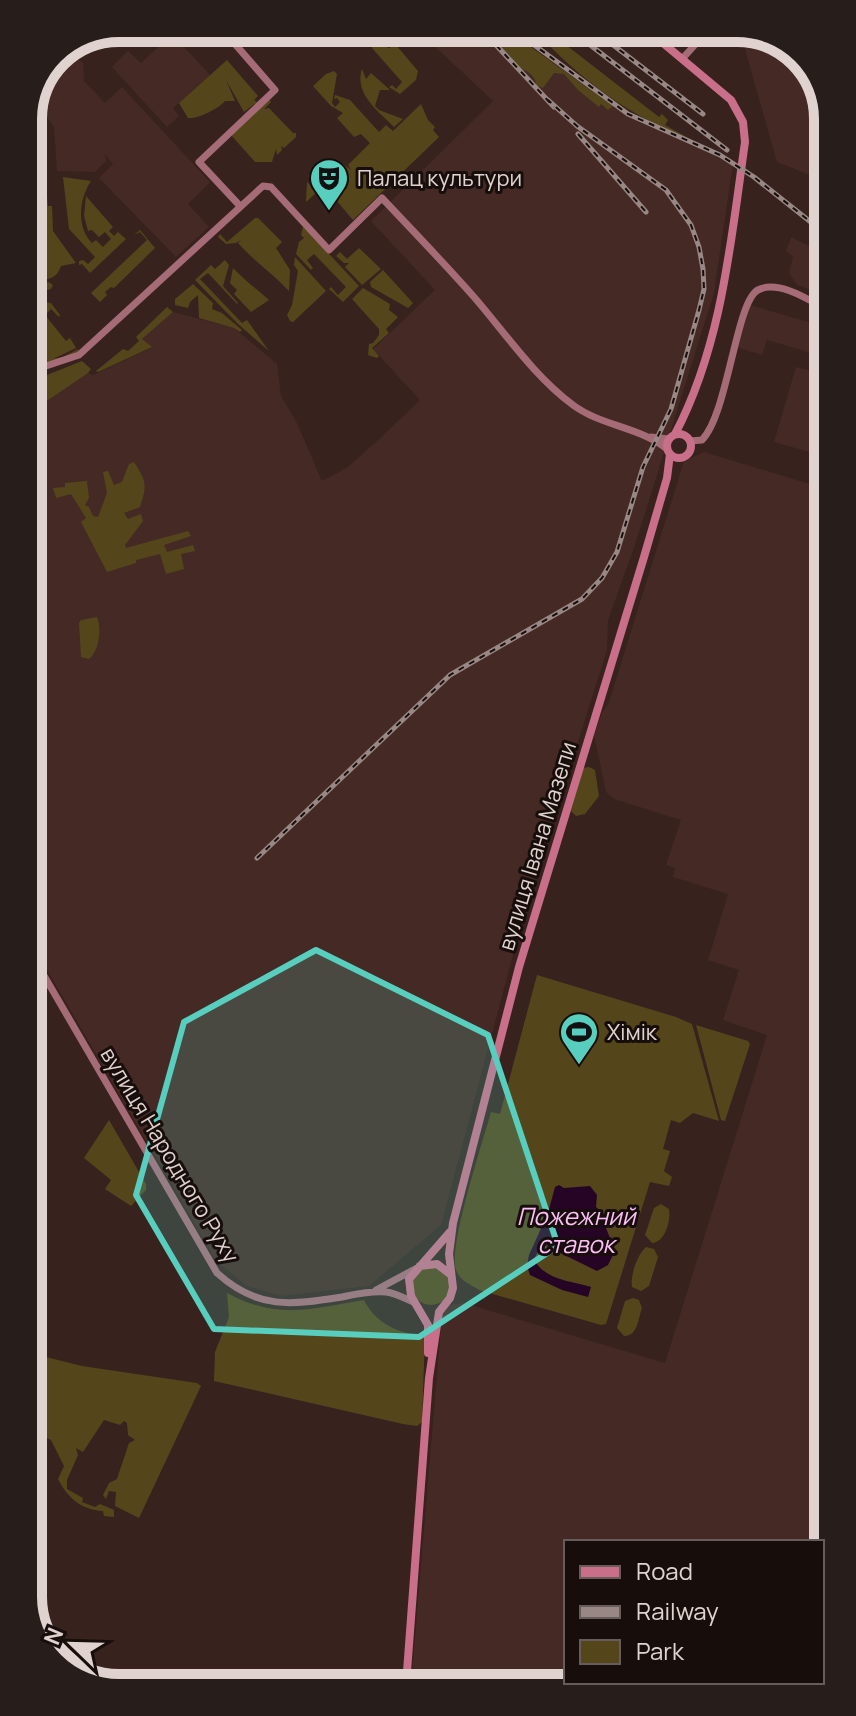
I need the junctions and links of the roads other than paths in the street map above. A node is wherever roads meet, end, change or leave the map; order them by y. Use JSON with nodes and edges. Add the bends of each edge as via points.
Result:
{"nodes":[{"id":1,"x":233,"y":42,"type":"edge"},
{"id":2,"x":663,"y":42,"type":"edge"},
{"id":3,"x":697,"y":42,"type":"edge"},
{"id":4,"x":683,"y":58,"type":"junction"},
{"id":5,"x":240,"y":206,"type":"junction"},
{"id":6,"x":814,"y":304,"type":"edge"},
{"id":7,"x":42,"y":369,"type":"edge"},
{"id":8,"x":686,"y":414,"type":"junction"},
{"id":9,"x":688,"y":438,"type":"junction"},
{"id":10,"x":672,"y":447,"type":"junction"},
{"id":11,"x":42,"y":972,"type":"edge"},
{"id":12,"x":451,"y":1232,"type":"junction"},
{"id":13,"x":417,"y":1268,"type":"junction"},
{"id":14,"x":451,"y":1275,"type":"junction"},
{"id":15,"x":373,"y":1292,"type":"junction"},
{"id":16,"x":446,"y":1302,"type":"junction"},
{"id":17,"x":417,"y":1304,"type":"junction"},
{"id":18,"x":429,"y":1378,"type":"junction"},
{"id":19,"x":407,"y":1674,"type":"edge"}],
"edges":[{"from":1,"to":5,"type":"street","via":[[275,90],[199,162]]},
{"from":2,"to":4,"type":"main road","name":"вулиця Івана Мазепи"},
{"from":3,"to":4,"type":"street"},
{"from":4,"to":8,"type":"main road","name":"вулиця Івана Мазепи","via":[[731,100],[743,122],[745,142],[721,300]]},
{"from":5,"to":7,"type":"street","via":[[79,355]]},
{"from":5,"to":10,"type":"street","via":[[268,185],[329,250],[382,198],[550,387],[593,417]]},
{"from":6,"to":9,"type":"street","via":[[783,290],[760,289],[752,295],[708,434],[702,440]]},
{"from":8,"to":9,"type":"main road","name":"вулиця Івана Мазепи"},
{"from":8,"to":10,"type":"main road","name":"вулиця Івана Мазепи"},
{"from":9,"to":10,"type":"main road"},
{"from":9,"to":10,"type":"main road","name":"вулиця Івана Мазепи","via":[[688,453]]},
{"from":10,"to":12,"type":"main road","name":"вулиця Івана Мазепи","via":[[519,967]]},
{"from":11,"to":15,"type":"street","name":"вулиця Народного Руху","via":[[217,1273],[244,1293],[282,1304]]},
{"from":12,"to":13,"type":"main road","name":"вулиця Івана Мазепи"},
{"from":12,"to":14,"type":"main road","name":"вулиця Івана Мазепи"},
{"from":13,"to":14,"type":"main road","via":[[433,1263]]},
{"from":13,"to":15,"type":"street","name":"вулиця Народного Руху"},
{"from":13,"to":17,"type":"main road","via":[[408,1289]]},
{"from":14,"to":16,"type":"main road","via":[[453,1288]]},
{"from":15,"to":17,"type":"street","name":"вулиця Народного Руху"},
{"from":16,"to":17,"type":"main road","via":[[434,1308]]},
{"from":16,"to":18,"type":"main road","via":[[439,1312]]},
{"from":17,"to":18,"type":"main road","via":[[428,1325]]},
{"from":18,"to":19,"type":"main road"}]}
